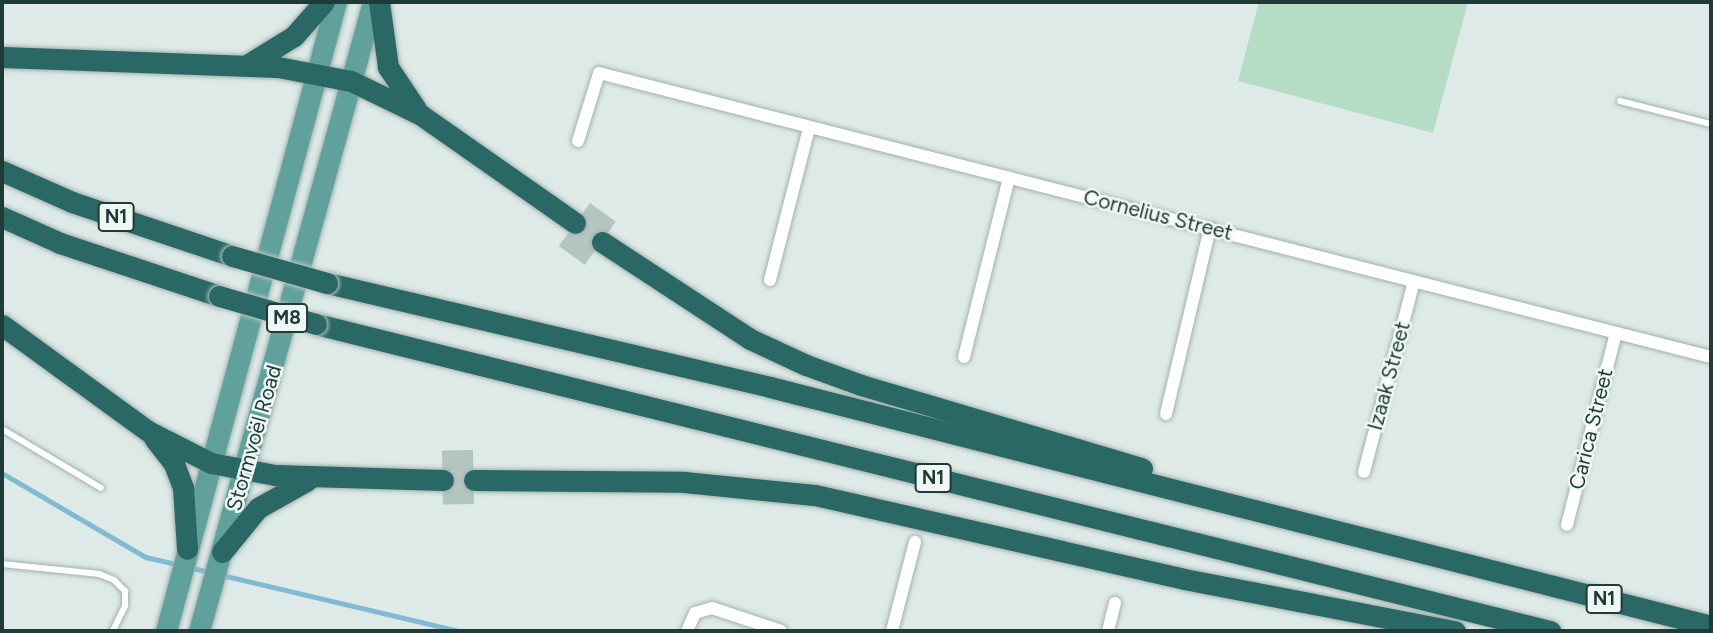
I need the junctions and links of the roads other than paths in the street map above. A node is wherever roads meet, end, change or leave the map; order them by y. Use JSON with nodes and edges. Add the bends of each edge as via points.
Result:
{"nodes":[{"id":1,"x":324,"y":2,"type":"edge"},
{"id":2,"x":337,"y":2,"type":"edge"},
{"id":3,"x":376,"y":2,"type":"edge"},
{"id":4,"x":2,"y":57,"type":"edge"},
{"id":5,"x":246,"y":65,"type":"junction"},
{"id":6,"x":314,"y":73,"type":"junction"},
{"id":7,"x":351,"y":81,"type":"junction"},
{"id":8,"x":1620,"y":101,"type":"dead end"},
{"id":9,"x":421,"y":115,"type":"junction"},
{"id":10,"x":1711,"y":124,"type":"edge"},
{"id":11,"x":809,"y":128,"type":"junction"},
{"id":12,"x":578,"y":141,"type":"dead end"},
{"id":13,"x":2,"y":172,"type":"edge"},
{"id":14,"x":1009,"y":178,"type":"junction"},
{"id":15,"x":2,"y":217,"type":"edge"},
{"id":16,"x":575,"y":223,"type":"tunnel mouth"},
{"id":17,"x":1210,"y":229,"type":"junction"},
{"id":18,"x":602,"y":242,"type":"tunnel mouth"},
{"id":19,"x":770,"y":280,"type":"dead end"},
{"id":20,"x":1414,"y":281,"type":"junction"},
{"id":21,"x":2,"y":325,"type":"edge"},
{"id":22,"x":1616,"y":334,"type":"junction"},
{"id":23,"x":964,"y":357,"type":"dead end"},
{"id":24,"x":1711,"y":357,"type":"edge"},
{"id":25,"x":1166,"y":414,"type":"dead end"},
{"id":26,"x":2,"y":429,"type":"edge"},
{"id":27,"x":148,"y":431,"type":"junction"},
{"id":28,"x":211,"y":463,"type":"junction"},
{"id":29,"x":246,"y":472,"type":"junction"},
{"id":30,"x":1364,"y":472,"type":"dead end"},
{"id":31,"x":317,"y":477,"type":"junction"},
{"id":32,"x":443,"y":480,"type":"tunnel mouth"},
{"id":33,"x":474,"y":480,"type":"tunnel mouth"},
{"id":34,"x":101,"y":488,"type":"dead end"},
{"id":35,"x":1567,"y":525,"type":"dead end"},
{"id":36,"x":915,"y":542,"type":"dead end"},
{"id":37,"x":187,"y":550,"type":"junction"},
{"id":38,"x":221,"y":554,"type":"junction"},
{"id":39,"x":2,"y":564,"type":"edge"},
{"id":40,"x":1497,"y":572,"type":"junction"},
{"id":41,"x":1115,"y":603,"type":"dead end"},
{"id":42,"x":1711,"y":626,"type":"edge"},
{"id":43,"x":113,"y":631,"type":"edge"},
{"id":44,"x":166,"y":631,"type":"edge"},
{"id":45,"x":199,"y":631,"type":"edge"},
{"id":46,"x":687,"y":631,"type":"edge"},
{"id":47,"x":781,"y":631,"type":"edge"},
{"id":48,"x":892,"y":631,"type":"edge"},
{"id":49,"x":1108,"y":631,"type":"edge"},
{"id":50,"x":1455,"y":631,"type":"edge"},
{"id":51,"x":1550,"y":631,"type":"edge"}],
"edges":[{"from":1,"to":5,"type":"highway","via":[[294,36]]},
{"from":2,"to":6,"type":"main road","name":"Stormvoël Road","number":"M8"},
{"from":3,"to":7,"type":"main road","name":"Stormvoël Road","number":"M8"},
{"from":3,"to":9,"type":"highway","via":[[388,67]]},
{"from":4,"to":5,"type":"highway"},
{"from":5,"to":6,"type":"highway"},
{"from":6,"to":7,"type":"highway"},
{"from":6,"to":28,"type":"main road","name":"Stormvoël Road","number":"M8"},
{"from":7,"to":9,"type":"highway"},
{"from":7,"to":29,"type":"main road","name":"Stormvoël Road","number":"M8"},
{"from":8,"to":10,"type":"lane"},
{"from":9,"to":16,"type":"highway"},
{"from":11,"to":12,"type":"street","name":"Cornelius Street","via":[[604,74],[596,75]]},
{"from":11,"to":14,"type":"street","name":"Cornelius Street"},
{"from":11,"to":19,"type":"street"},
{"from":13,"to":40,"type":"highway","number":"N1","bridge":true,"via":[[72,202],[327,283],[770,387]]},
{"from":14,"to":17,"type":"street","name":"Cornelius Street"},
{"from":14,"to":23,"type":"street"},
{"from":15,"to":51,"type":"highway","number":"N1","bridge":true,"via":[[60,243],[316,324]]},
{"from":17,"to":20,"type":"street","name":"Cornelius Street"},
{"from":17,"to":25,"type":"street"},
{"from":18,"to":40,"type":"highway","via":[[750,339],[861,385]]},
{"from":20,"to":22,"type":"street","name":"Cornelius Street"},
{"from":20,"to":30,"type":"street","name":"Izaak Street"},
{"from":21,"to":27,"type":"highway"},
{"from":22,"to":24,"type":"street","name":"Cornelius Street"},
{"from":22,"to":35,"type":"street","name":"Carica Street"},
{"from":26,"to":34,"type":"lane"},
{"from":27,"to":28,"type":"highway"},
{"from":27,"to":37,"type":"highway","via":[[180,479],[188,514]]},
{"from":28,"to":29,"type":"highway"},
{"from":28,"to":37,"type":"main road","name":"Stormvoël Road","number":"M8"},
{"from":29,"to":31,"type":"highway"},
{"from":29,"to":38,"type":"main road","name":"Stormvoël Road","number":"M8"},
{"from":31,"to":32,"type":"highway"},
{"from":31,"to":38,"type":"highway","via":[[265,502]]},
{"from":33,"to":50,"type":"highway","via":[[684,482],[816,495],[1184,579]]},
{"from":36,"to":48,"type":"street"},
{"from":37,"to":44,"type":"main road","name":"Stormvoël Road","number":"M8"},
{"from":38,"to":45,"type":"main road","name":"Stormvoël Road","number":"M8"},
{"from":39,"to":43,"type":"lane","via":[[99,573],[114,580],[125,591],[125,606]]},
{"from":40,"to":42,"type":"highway","number":"N1"},
{"from":41,"to":49,"type":"street"},
{"from":46,"to":47,"type":"street","via":[[691,617],[699,611],[718,608]]}]}
